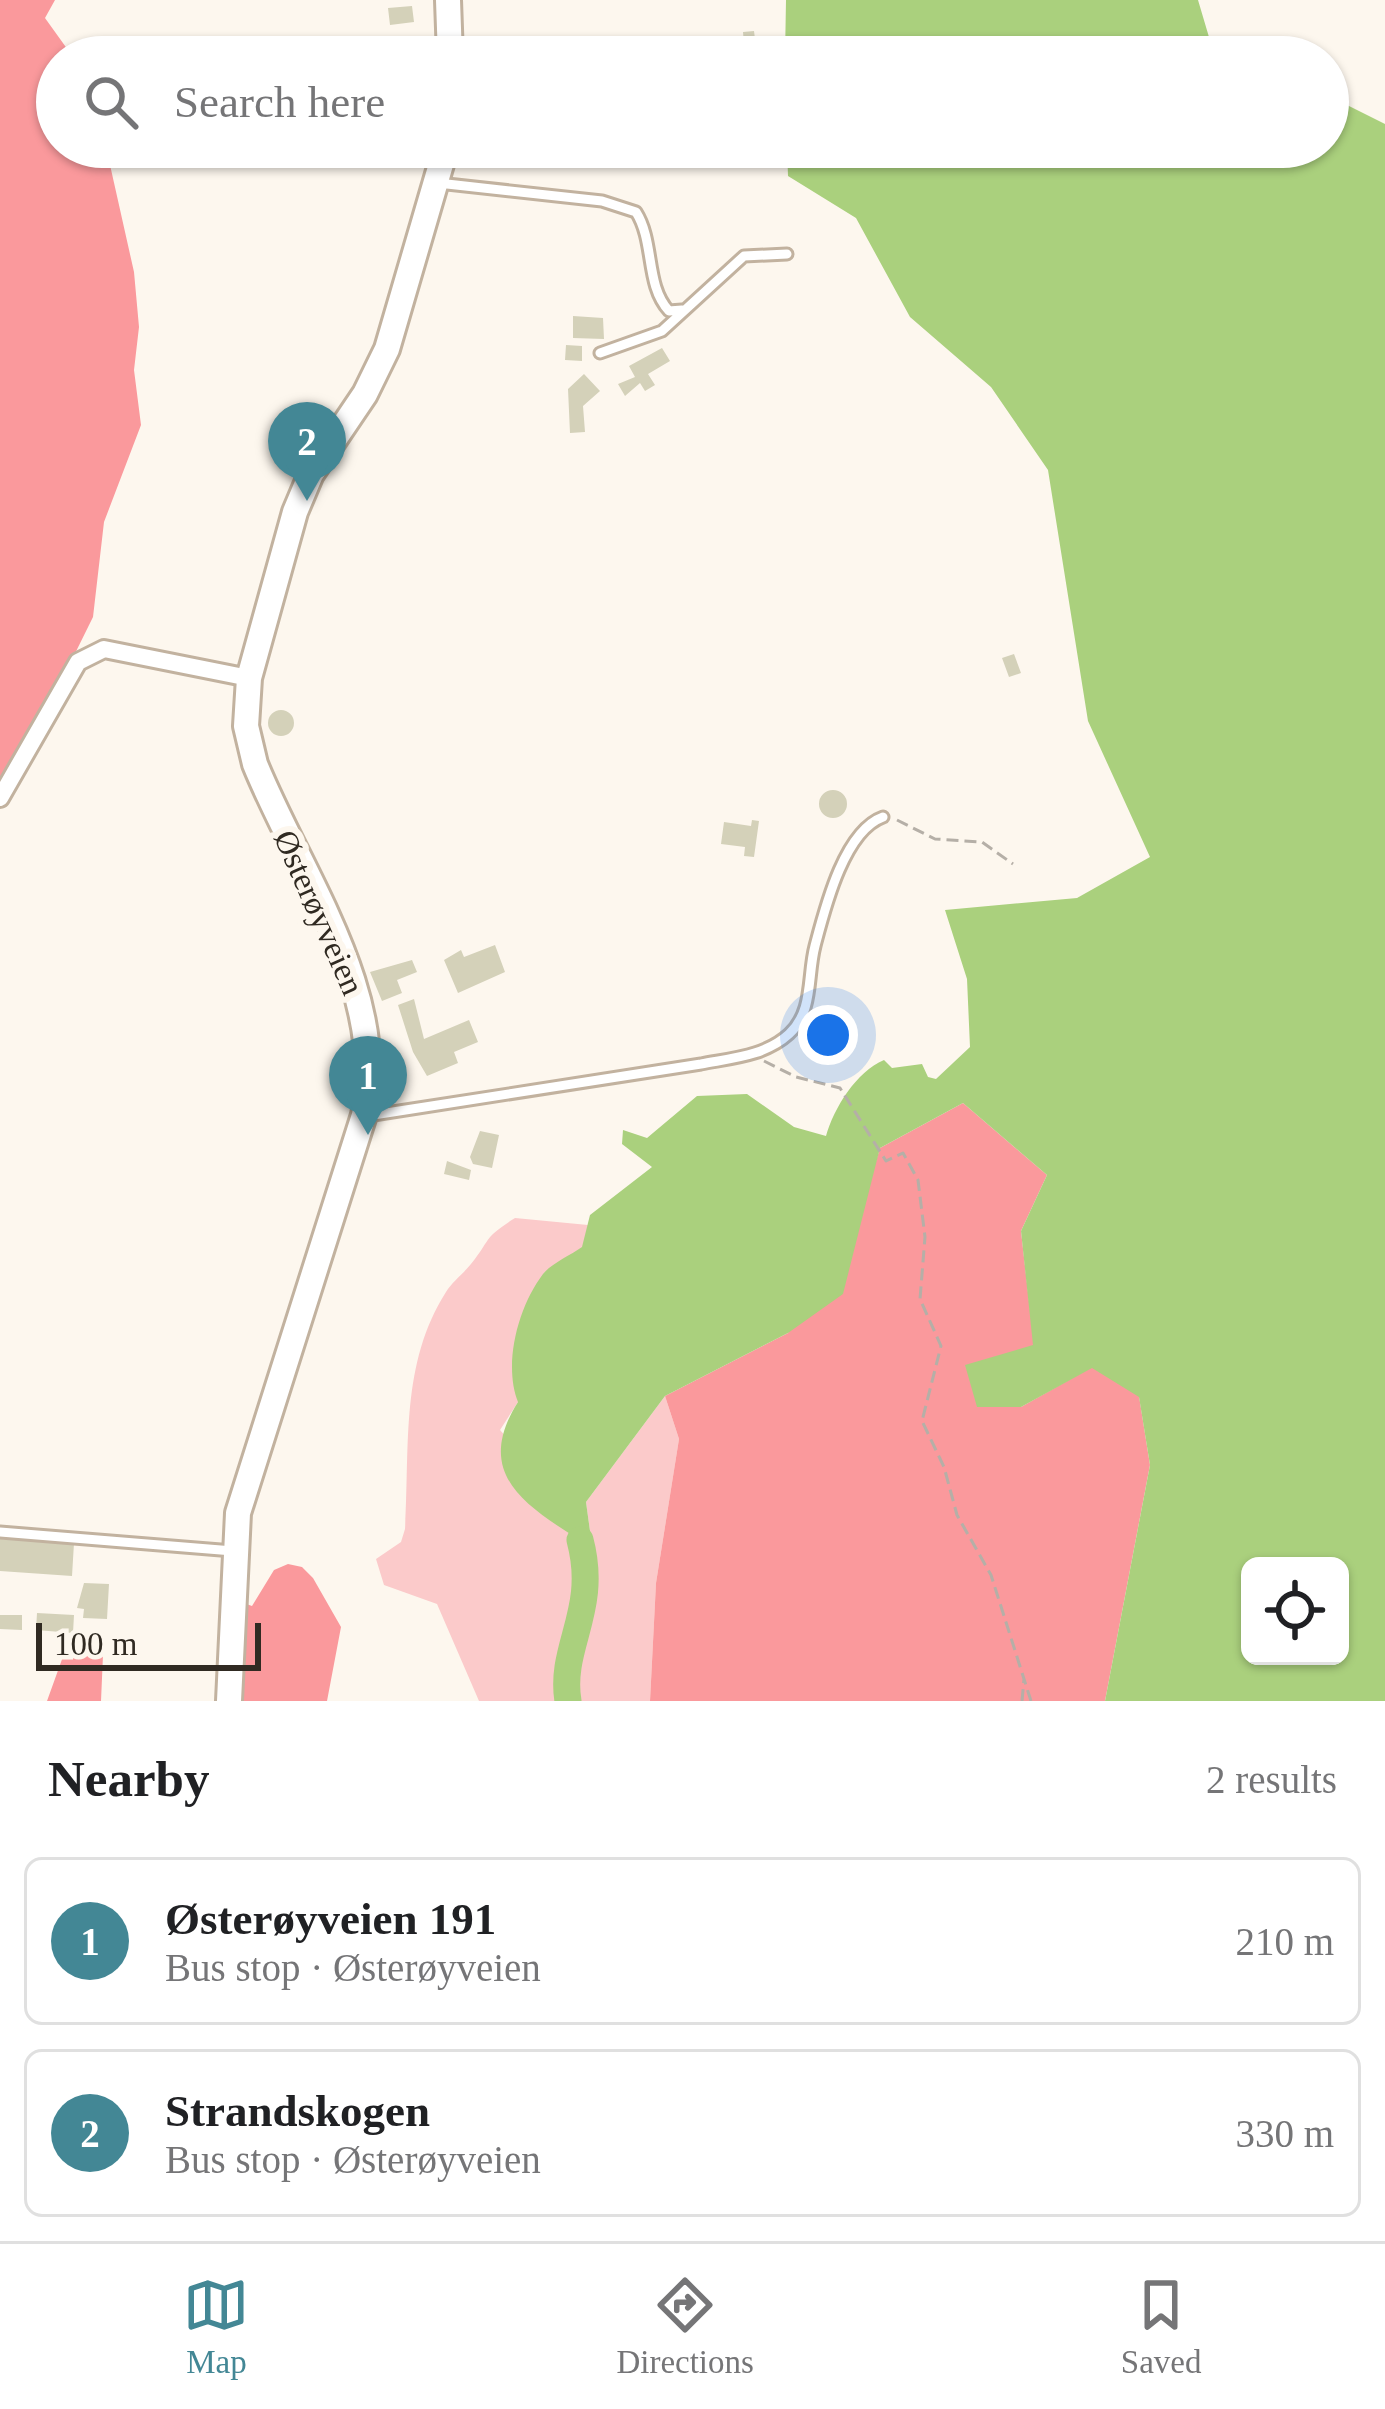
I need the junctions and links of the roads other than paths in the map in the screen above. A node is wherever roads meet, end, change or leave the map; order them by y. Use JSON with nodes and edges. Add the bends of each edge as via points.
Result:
{"nodes":[{"id":1,"x":448,"y":0,"type":"edge"},
{"id":2,"x":449,"y":36,"type":"edge"},
{"id":3,"x":441,"y":168,"type":"edge"},
{"id":4,"x":438,"y":183,"type":"junction"},
{"id":5,"x":787,"y":254,"type":"dead end"},
{"id":6,"x":682,"y":310,"type":"junction"},
{"id":7,"x":600,"y":353,"type":"dead end"},
{"id":8,"x":249,"y":678,"type":"junction"},
{"id":9,"x":0,"y":798,"type":"edge"},
{"id":10,"x":883,"y":817,"type":"road end"},
{"id":11,"x":364,"y":1115,"type":"junction"},
{"id":12,"x":0,"y":1532,"type":"edge"},
{"id":13,"x":233,"y":1551,"type":"junction"},
{"id":14,"x":229,"y":1701,"type":"edge"}],
"edges":[{"from":1,"to":2,"type":"main road"},
{"from":3,"to":4,"type":"main road","name":"Østerøyveien"},
{"from":4,"to":6,"type":"lane","via":[[635,212],[659,299]]},
{"from":4,"to":8,"type":"main road","name":"Østerøyveien","via":[[376,372],[300,499]]},
{"from":5,"to":6,"type":"lane","via":[[744,256]]},
{"from":6,"to":7,"type":"lane","via":[[643,341]]},
{"from":8,"to":9,"type":"street","via":[[92,652],[78,662]]},
{"from":8,"to":11,"type":"main road","name":"Østerøyveien","via":[[254,764],[367,1022],[372,1064]]},
{"from":10,"to":11,"type":"lane","via":[[861,830],[850,851],[815,946],[805,1012],[794,1030],[756,1053]]},
{"from":11,"to":13,"type":"main road","name":"Østerøyveien","via":[[246,1481]]},
{"from":12,"to":13,"type":"lane"},
{"from":13,"to":14,"type":"main road","name":"Østerøyveien"}]}
